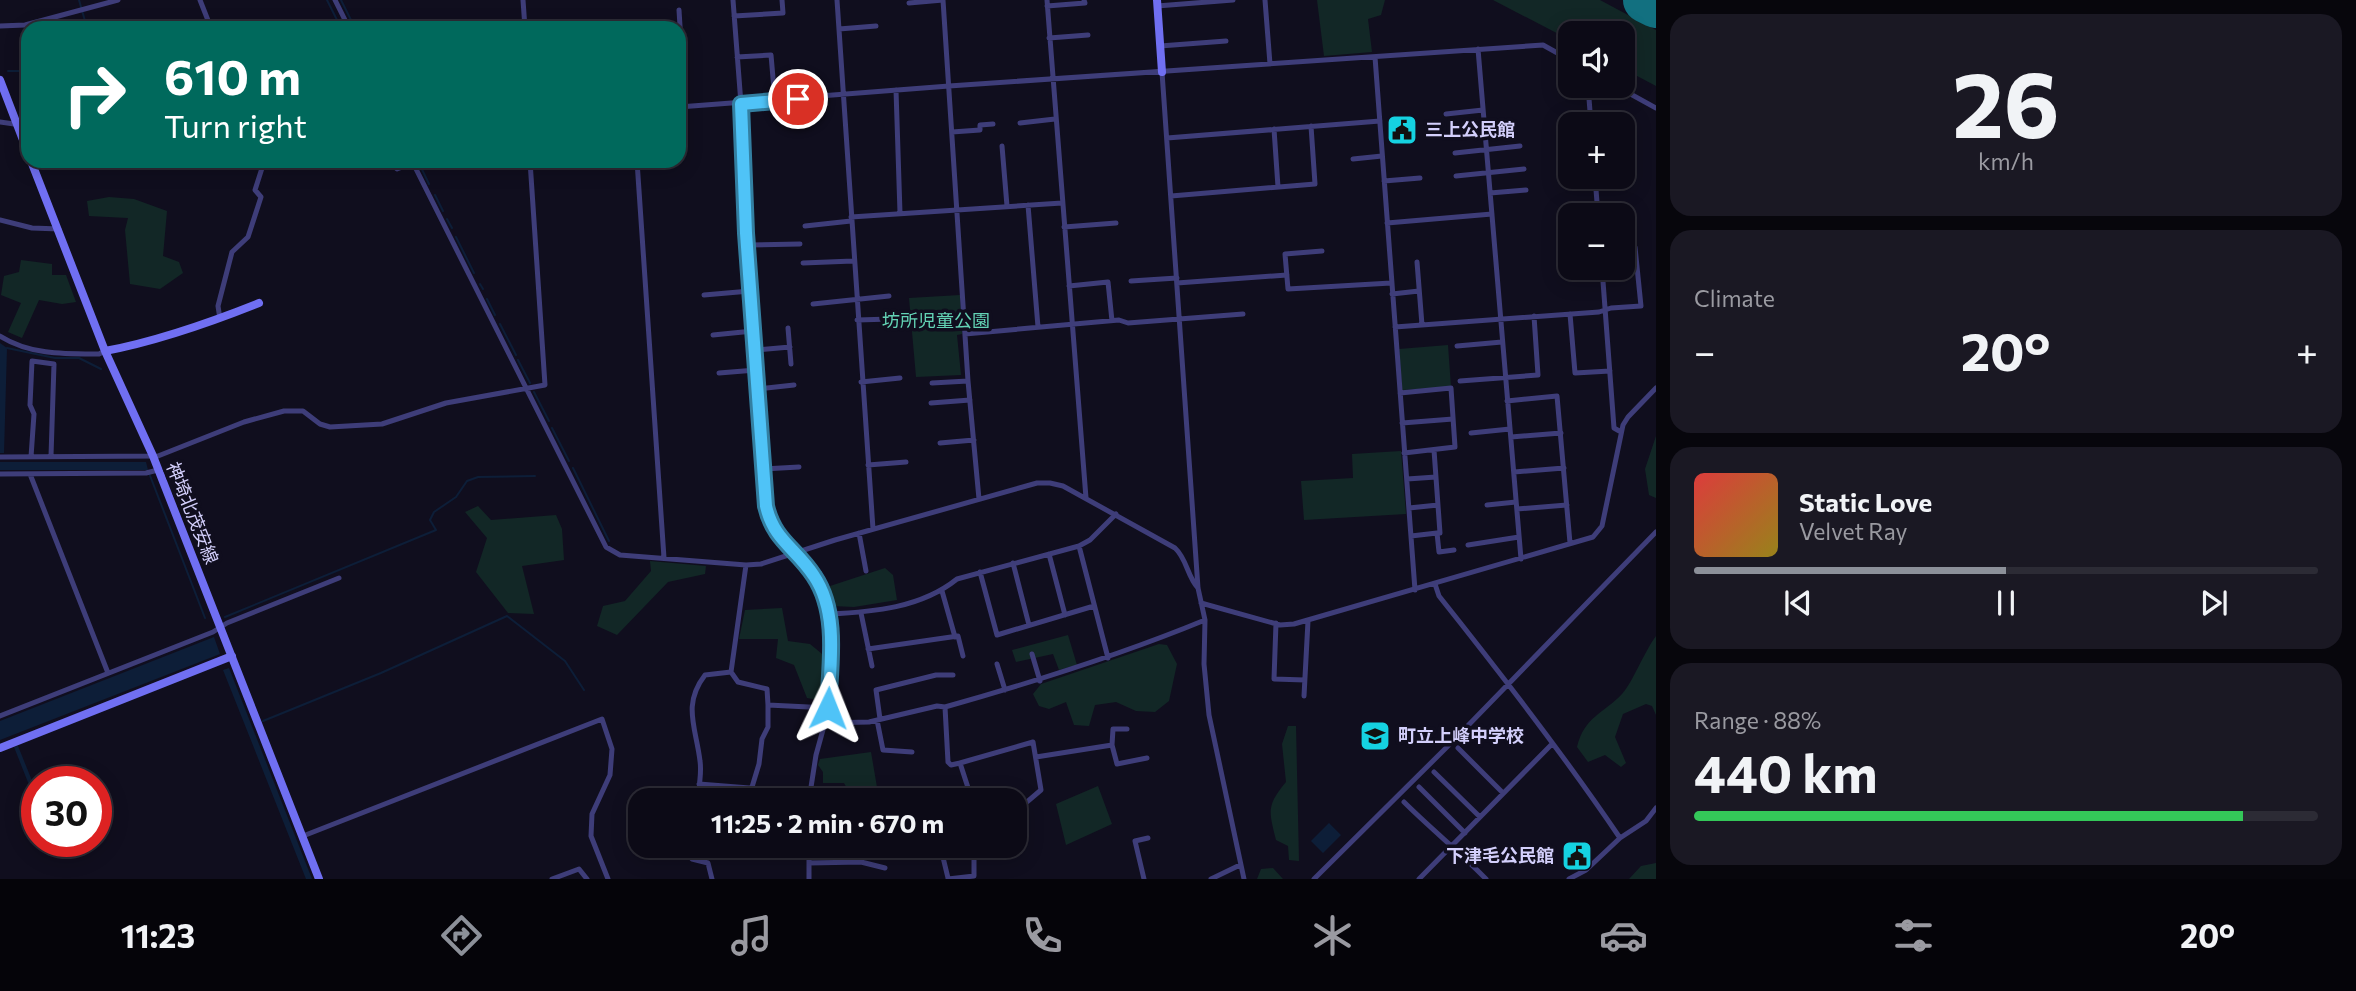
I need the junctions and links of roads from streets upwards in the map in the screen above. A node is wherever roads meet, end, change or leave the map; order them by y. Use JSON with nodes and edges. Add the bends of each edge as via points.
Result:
{"nodes":[{"id":1,"x":118,"y":0,"type":"edge"},
{"id":2,"x":200,"y":0,"type":"edge"},
{"id":3,"x":335,"y":0,"type":"edge"},
{"id":4,"x":523,"y":0,"type":"edge"},
{"id":5,"x":733,"y":0,"type":"edge"},
{"id":6,"x":782,"y":0,"type":"edge"},
{"id":7,"x":837,"y":0,"type":"edge"},
{"id":8,"x":1084,"y":0,"type":"edge"},
{"id":9,"x":1233,"y":0,"type":"edge"},
{"id":10,"x":1265,"y":0,"type":"edge"},
{"id":11,"x":909,"y":3,"type":"dead end"},
{"id":12,"x":1047,"y":3,"type":"edge"},
{"id":13,"x":1157,"y":3,"type":"edge"},
{"id":14,"x":678,"y":10,"type":"dead end"},
{"id":15,"x":734,"y":16,"type":"junction"},
{"id":16,"x":40,"y":21,"type":"edge"},
{"id":17,"x":208,"y":21,"type":"edge"},
{"id":18,"x":346,"y":21,"type":"edge"},
{"id":19,"x":524,"y":21,"type":"edge"},
{"id":20,"x":678,"y":21,"type":"edge"},
{"id":21,"x":21,"y":25,"type":"edge"},
{"id":22,"x":0,"y":26,"type":"edge"},
{"id":23,"x":876,"y":26,"type":"dead end"},
{"id":24,"x":839,"y":29,"type":"junction"},
{"id":25,"x":1088,"y":35,"type":"dead end"},
{"id":26,"x":1049,"y":38,"type":"junction"},
{"id":27,"x":1226,"y":41,"type":"dead end"},
{"id":28,"x":1160,"y":46,"type":"junction"},
{"id":29,"x":1478,"y":49,"type":"junction"},
{"id":30,"x":1558,"y":53,"type":"edge"},
{"id":31,"x":737,"y":57,"type":"junction"},
{"id":32,"x":1375,"y":57,"type":"junction"},
{"id":33,"x":1270,"y":64,"type":"junction"},
{"id":34,"x":1162,"y":72,"type":"junction"},
{"id":35,"x":1052,"y":79,"type":"junction"},
{"id":36,"x":0,"y":80,"type":"edge"},
{"id":37,"x":949,"y":86,"type":"junction"},
{"id":38,"x":896,"y":90,"type":"junction"},
{"id":39,"x":844,"y":95,"type":"junction"},
{"id":40,"x":1635,"y":96,"type":"edge"},
{"id":41,"x":775,"y":101,"type":"junction"},
{"id":42,"x":741,"y":104,"type":"junction"},
{"id":43,"x":686,"y":107,"type":"edge"},
{"id":44,"x":1656,"y":108,"type":"edge"},
{"id":45,"x":1483,"y":110,"type":"junction"},
{"id":46,"x":1446,"y":114,"type":"dead end"},
{"id":47,"x":1055,"y":119,"type":"junction"},
{"id":48,"x":1380,"y":121,"type":"junction"},
{"id":49,"x":0,"y":122,"type":"edge"},
{"id":50,"x":1020,"y":123,"type":"dead end"},
{"id":51,"x":16,"y":124,"type":"junction"},
{"id":52,"x":993,"y":124,"type":"dead end"},
{"id":53,"x":21,"y":125,"type":"edge"},
{"id":54,"x":1311,"y":126,"type":"junction"},
{"id":55,"x":1274,"y":129,"type":"junction"},
{"id":56,"x":951,"y":132,"type":"junction"},
{"id":57,"x":21,"y":136,"type":"edge"},
{"id":58,"x":1167,"y":138,"type":"junction"},
{"id":59,"x":1002,"y":146,"type":"dead end"},
{"id":60,"x":1520,"y":146,"type":"dead end"},
{"id":61,"x":1487,"y":149,"type":"junction"},
{"id":62,"x":1455,"y":153,"type":"dead end"},
{"id":63,"x":1382,"y":156,"type":"junction"},
{"id":64,"x":1353,"y":159,"type":"dead end"},
{"id":65,"x":35,"y":168,"type":"edge"},
{"id":66,"x":262,"y":168,"type":"edge"},
{"id":67,"x":415,"y":168,"type":"edge"},
{"id":68,"x":530,"y":168,"type":"edge"},
{"id":69,"x":637,"y":168,"type":"edge"},
{"id":70,"x":1524,"y":169,"type":"dead end"},
{"id":71,"x":1488,"y":173,"type":"junction"},
{"id":72,"x":1456,"y":176,"type":"dead end"},
{"id":73,"x":1420,"y":178,"type":"dead end"},
{"id":74,"x":1384,"y":181,"type":"junction"},
{"id":75,"x":1278,"y":187,"type":"junction"},
{"id":76,"x":1526,"y":190,"type":"dead end"},
{"id":77,"x":1490,"y":193,"type":"junction"},
{"id":78,"x":1171,"y":196,"type":"junction"},
{"id":79,"x":1062,"y":202,"type":"junction"},
{"id":80,"x":1028,"y":205,"type":"junction"},
{"id":81,"x":1007,"y":206,"type":"junction"},
{"id":82,"x":956,"y":209,"type":"junction"},
{"id":83,"x":900,"y":213,"type":"junction"},
{"id":84,"x":1492,"y":215,"type":"junction"},
{"id":85,"x":851,"y":219,"type":"junction"},
{"id":86,"x":0,"y":220,"type":"edge"},
{"id":87,"x":1116,"y":223,"type":"dead end"},
{"id":88,"x":1387,"y":223,"type":"junction"},
{"id":89,"x":805,"y":226,"type":"dead end"},
{"id":90,"x":1064,"y":227,"type":"junction"},
{"id":91,"x":59,"y":229,"type":"junction"},
{"id":92,"x":800,"y":244,"type":"dead end"},
{"id":93,"x":747,"y":245,"type":"junction"},
{"id":94,"x":1635,"y":247,"type":"edge"},
{"id":95,"x":1322,"y":251,"type":"dead end"},
{"id":96,"x":853,"y":261,"type":"junction"},
{"id":97,"x":1417,"y":262,"type":"dead end"},
{"id":98,"x":803,"y":264,"type":"dead end"},
{"id":99,"x":1287,"y":275,"type":"junction"},
{"id":100,"x":1603,"y":280,"type":"edge"},
{"id":101,"x":1131,"y":281,"type":"dead end"},
{"id":102,"x":1177,"y":281,"type":"junction"},
{"id":103,"x":1391,"y":283,"type":"junction"},
{"id":104,"x":1069,"y":286,"type":"junction"},
{"id":105,"x":750,"y":291,"type":"junction"},
{"id":106,"x":1419,"y":291,"type":"junction"},
{"id":107,"x":1392,"y":294,"type":"junction"},
{"id":108,"x":704,"y":295,"type":"dead end"},
{"id":109,"x":889,"y":296,"type":"dead end"},
{"id":110,"x":856,"y":301,"type":"junction"},
{"id":111,"x":259,"y":303,"type":"dead end"},
{"id":112,"x":813,"y":304,"type":"dead end"},
{"id":113,"x":1605,"y":310,"type":"junction"},
{"id":114,"x":1243,"y":314,"type":"dead end"},
{"id":115,"x":1570,"y":314,"type":"junction"},
{"id":116,"x":1534,"y":317,"type":"junction"},
{"id":117,"x":1180,"y":318,"type":"junction"},
{"id":118,"x":220,"y":319,"type":"junction"},
{"id":119,"x":891,"y":319,"type":"dead end"},
{"id":120,"x":1500,"y":319,"type":"junction"},
{"id":121,"x":857,"y":320,"type":"junction"},
{"id":122,"x":1112,"y":321,"type":"junction"},
{"id":123,"x":1072,"y":325,"type":"junction"},
{"id":124,"x":1422,"y":325,"type":"junction"},
{"id":125,"x":1038,"y":327,"type":"junction"},
{"id":126,"x":1395,"y":327,"type":"junction"},
{"id":127,"x":788,"y":328,"type":"dead end"},
{"id":128,"x":753,"y":331,"type":"junction"},
{"id":129,"x":713,"y":334,"type":"dead end"},
{"id":130,"x":965,"y":334,"type":"junction"},
{"id":131,"x":0,"y":336,"type":"edge"},
{"id":132,"x":1502,"y":342,"type":"junction"},
{"id":133,"x":1457,"y":346,"type":"dead end"},
{"id":134,"x":790,"y":347,"type":"junction"},
{"id":135,"x":755,"y":350,"type":"junction"},
{"id":136,"x":105,"y":351,"type":"junction"},
{"id":137,"x":790,"y":364,"type":"dead end"},
{"id":138,"x":756,"y":370,"type":"junction"},
{"id":139,"x":1610,"y":371,"type":"junction"},
{"id":140,"x":719,"y":373,"type":"dead end"},
{"id":141,"x":900,"y":378,"type":"dead end"},
{"id":142,"x":1505,"y":378,"type":"junction"},
{"id":143,"x":968,"y":381,"type":"junction"},
{"id":144,"x":1460,"y":381,"type":"dead end"},
{"id":145,"x":861,"y":382,"type":"junction"},
{"id":146,"x":932,"y":383,"type":"dead end"},
{"id":147,"x":794,"y":385,"type":"dead end"},
{"id":148,"x":525,"y":388,"type":"junction"},
{"id":149,"x":1656,"y":388,"type":"edge"},
{"id":150,"x":757,"y":389,"type":"junction"},
{"id":151,"x":1400,"y":393,"type":"junction"},
{"id":152,"x":970,"y":401,"type":"junction"},
{"id":153,"x":1507,"y":401,"type":"junction"},
{"id":154,"x":931,"y":403,"type":"dead end"},
{"id":155,"x":1453,"y":419,"type":"junction"},
{"id":156,"x":1402,"y":423,"type":"junction"},
{"id":157,"x":1510,"y":429,"type":"junction"},
{"id":158,"x":1621,"y":432,"type":"junction"},
{"id":159,"x":1471,"y":433,"type":"dead end"},
{"id":160,"x":1561,"y":433,"type":"junction"},
{"id":161,"x":1511,"y":437,"type":"junction"},
{"id":162,"x":974,"y":440,"type":"junction"},
{"id":163,"x":940,"y":443,"type":"dead end"},
{"id":164,"x":1434,"y":450,"type":"junction"},
{"id":165,"x":1405,"y":453,"type":"junction"},
{"id":166,"x":51,"y":456,"type":"junction"},
{"id":167,"x":153,"y":456,"type":"junction"},
{"id":168,"x":0,"y":457,"type":"edge"},
{"id":169,"x":31,"y":457,"type":"junction"},
{"id":170,"x":905,"y":462,"type":"dead end"},
{"id":171,"x":868,"y":465,"type":"junction"},
{"id":172,"x":799,"y":467,"type":"dead end"},
{"id":173,"x":1564,"y":468,"type":"junction"},
{"id":174,"x":763,"y":470,"type":"junction"},
{"id":175,"x":152,"y":472,"type":"junction"},
{"id":176,"x":1514,"y":472,"type":"junction"},
{"id":177,"x":0,"y":474,"type":"edge"},
{"id":178,"x":30,"y":474,"type":"junction"},
{"id":179,"x":1436,"y":477,"type":"junction"},
{"id":180,"x":1407,"y":480,"type":"junction"},
{"id":181,"x":1086,"y":498,"type":"junction"},
{"id":182,"x":979,"y":499,"type":"junction"},
{"id":183,"x":1438,"y":505,"type":"junction"},
{"id":184,"x":1487,"y":505,"type":"dead end"},
{"id":185,"x":1567,"y":505,"type":"junction"},
{"id":186,"x":1517,"y":506,"type":"junction"},
{"id":187,"x":1409,"y":508,"type":"junction"},
{"id":188,"x":1116,"y":514,"type":"junction"},
{"id":189,"x":873,"y":529,"type":"junction"},
{"id":190,"x":859,"y":533,"type":"junction"},
{"id":191,"x":1437,"y":533,"type":"junction"},
{"id":192,"x":1655,"y":535,"type":"edge"},
{"id":193,"x":1411,"y":536,"type":"junction"},
{"id":194,"x":1519,"y":537,"type":"junction"},
{"id":195,"x":1570,"y":543,"type":"junction"},
{"id":196,"x":1468,"y":545,"type":"dead end"},
{"id":197,"x":1079,"y":546,"type":"junction"},
{"id":198,"x":1454,"y":550,"type":"dead end"},
{"id":199,"x":794,"y":552,"type":"junction"},
{"id":200,"x":1049,"y":554,"type":"junction"},
{"id":201,"x":664,"y":558,"type":"junction"},
{"id":202,"x":1521,"y":559,"type":"junction"},
{"id":203,"x":1013,"y":563,"type":"junction"},
{"id":204,"x":746,"y":565,"type":"junction"},
{"id":205,"x":866,"y":571,"type":"dead end"},
{"id":206,"x":981,"y":572,"type":"junction"},
{"id":207,"x":339,"y":578,"type":"dead end"},
{"id":208,"x":1435,"y":584,"type":"junction"},
{"id":209,"x":1198,"y":588,"type":"junction"},
{"id":210,"x":1415,"y":590,"type":"junction"},
{"id":211,"x":942,"y":591,"type":"junction"},
{"id":212,"x":1201,"y":603,"type":"junction"},
{"id":213,"x":1094,"y":606,"type":"junction"},
{"id":214,"x":861,"y":613,"type":"junction"},
{"id":215,"x":828,"y":614,"type":"junction"},
{"id":216,"x":1065,"y":615,"type":"junction"},
{"id":217,"x":1205,"y":620,"type":"junction"},
{"id":218,"x":1308,"y":621,"type":"junction"},
{"id":219,"x":1276,"y":623,"type":"junction"},
{"id":220,"x":1029,"y":625,"type":"junction"},
{"id":221,"x":220,"y":628,"type":"junction"},
{"id":222,"x":955,"y":636,"type":"junction"},
{"id":223,"x":868,"y":649,"type":"junction"},
{"id":224,"x":1032,"y":654,"type":"dead end"},
{"id":225,"x":232,"y":656,"type":"junction"},
{"id":226,"x":963,"y":656,"type":"dead end"},
{"id":227,"x":1108,"y":658,"type":"junction"},
{"id":228,"x":997,"y":664,"type":"dead end"},
{"id":229,"x":872,"y":666,"type":"dead end"},
{"id":230,"x":731,"y":672,"type":"junction"},
{"id":231,"x":108,"y":673,"type":"junction"},
{"id":232,"x":953,"y":675,"type":"dead end"},
{"id":233,"x":1305,"y":680,"type":"junction"},
{"id":234,"x":1040,"y":681,"type":"junction"},
{"id":235,"x":1508,"y":685,"type":"junction"},
{"id":236,"x":1005,"y":691,"type":"junction"},
{"id":237,"x":1304,"y":696,"type":"dead end"},
{"id":238,"x":768,"y":705,"type":"junction"},
{"id":239,"x":945,"y":707,"type":"junction"},
{"id":240,"x":828,"y":708,"type":"junction"},
{"id":241,"x":0,"y":716,"type":"edge"},
{"id":242,"x":879,"y":720,"type":"junction"},
{"id":243,"x":826,"y":723,"type":"junction"},
{"id":244,"x":1127,"y":729,"type":"dead end"},
{"id":245,"x":1552,"y":744,"type":"junction"},
{"id":246,"x":1112,"y":745,"type":"junction"},
{"id":247,"x":0,"y":747,"type":"edge"},
{"id":248,"x":1458,"y":748,"type":"dead end"},
{"id":249,"x":912,"y":752,"type":"dead end"},
{"id":250,"x":1037,"y":757,"type":"junction"},
{"id":251,"x":1147,"y":758,"type":"dead end"},
{"id":252,"x":960,"y":763,"type":"junction"},
{"id":253,"x":1434,"y":772,"type":"dead end"},
{"id":254,"x":699,"y":784,"type":"junction"},
{"id":255,"x":752,"y":787,"type":"junction"},
{"id":256,"x":1419,"y":787,"type":"dead end"},
{"id":257,"x":698,"y":788,"type":"edge"},
{"id":258,"x":755,"y":788,"type":"edge"},
{"id":259,"x":811,"y":788,"type":"edge"},
{"id":260,"x":968,"y":788,"type":"edge"},
{"id":261,"x":1503,"y":793,"type":"junction"},
{"id":262,"x":1027,"y":802,"type":"edge"},
{"id":263,"x":1404,"y":802,"type":"dead end"},
{"id":264,"x":1656,"y":808,"type":"edge"},
{"id":265,"x":1480,"y":817,"type":"junction"},
{"id":266,"x":1465,"y":832,"type":"junction"},
{"id":267,"x":303,"y":835,"type":"junction"},
{"id":268,"x":1148,"y":838,"type":"dead end"},
{"id":269,"x":1620,"y":838,"type":"junction"},
{"id":270,"x":1452,"y":846,"type":"junction"},
{"id":271,"x":692,"y":858,"type":"edge"},
{"id":272,"x":809,"y":858,"type":"edge"},
{"id":273,"x":863,"y":858,"type":"edge"},
{"id":274,"x":943,"y":858,"type":"edge"},
{"id":275,"x":974,"y":858,"type":"edge"},
{"id":276,"x":861,"y":862,"type":"junction"},
{"id":277,"x":809,"y":863,"type":"junction"},
{"id":278,"x":1240,"y":865,"type":"junction"},
{"id":279,"x":886,"y":868,"type":"dead end"},
{"id":280,"x":1586,"y":870,"type":"junction"},
{"id":281,"x":1422,"y":878,"type":"edge"},
{"id":282,"x":319,"y":879,"type":"edge"},
{"id":283,"x":552,"y":879,"type":"edge"},
{"id":284,"x":587,"y":879,"type":"edge"},
{"id":285,"x":608,"y":879,"type":"edge"},
{"id":286,"x":712,"y":879,"type":"edge"},
{"id":287,"x":809,"y":879,"type":"edge"},
{"id":288,"x":948,"y":879,"type":"edge"},
{"id":289,"x":1144,"y":879,"type":"edge"},
{"id":290,"x":1211,"y":879,"type":"edge"},
{"id":291,"x":1244,"y":879,"type":"edge"},
{"id":292,"x":1314,"y":879,"type":"edge"},
{"id":293,"x":1486,"y":879,"type":"edge"},
{"id":294,"x":1569,"y":879,"type":"edge"},
{"id":295,"x":1588,"y":879,"type":"edge"}],
"edges":[{"from":1,"to":16,"type":"street"},
{"from":2,"to":17,"type":"street"},
{"from":3,"to":18,"type":"street"},
{"from":4,"to":19,"type":"street"},
{"from":5,"to":15,"type":"street"},
{"from":6,"to":15,"type":"street","via":[[783,13]]},
{"from":7,"to":24,"type":"street"},
{"from":8,"to":12,"type":"street"},
{"from":9,"to":13,"type":"street"},
{"from":10,"to":33,"type":"street"},
{"from":11,"to":37,"type":"street","via":[[943,0]]},
{"from":12,"to":26,"type":"street"},
{"from":13,"to":28,"type":"street"},
{"from":14,"to":20,"type":"street"},
{"from":15,"to":31,"type":"street"},
{"from":21,"to":22,"type":"street"},
{"from":23,"to":24,"type":"street"},
{"from":24,"to":39,"type":"street"},
{"from":25,"to":26,"type":"street"},
{"from":26,"to":35,"type":"street"},
{"from":27,"to":28,"type":"street"},
{"from":28,"to":34,"type":"street"},
{"from":29,"to":30,"type":"street","via":[[1543,45]]},
{"from":29,"to":32,"type":"street"},
{"from":29,"to":45,"type":"street"},
{"from":31,"to":41,"type":"street","via":[[771,55]]},
{"from":31,"to":42,"type":"street"},
{"from":32,"to":33,"type":"street"},
{"from":32,"to":48,"type":"street"},
{"from":33,"to":34,"type":"street"},
{"from":34,"to":35,"type":"street"},
{"from":34,"to":58,"type":"street"},
{"from":35,"to":37,"type":"street"},
{"from":35,"to":47,"type":"street"},
{"from":36,"to":51,"type":"street"},
{"from":37,"to":38,"type":"street"},
{"from":37,"to":56,"type":"street"},
{"from":38,"to":39,"type":"street"},
{"from":38,"to":83,"type":"street"},
{"from":39,"to":41,"type":"street"},
{"from":39,"to":85,"type":"street"},
{"from":40,"to":44,"type":"street"},
{"from":41,"to":42,"type":"street"},
{"from":42,"to":43,"type":"street"},
{"from":42,"to":93,"type":"street"},
{"from":45,"to":46,"type":"street"},
{"from":45,"to":61,"type":"street"},
{"from":47,"to":50,"type":"street"},
{"from":47,"to":79,"type":"street"},
{"from":48,"to":54,"type":"street"},
{"from":48,"to":63,"type":"street"},
{"from":49,"to":51,"type":"street"},
{"from":51,"to":53,"type":"street"},
{"from":51,"to":57,"type":"street"},
{"from":52,"to":56,"type":"street"},
{"from":54,"to":55,"type":"street"},
{"from":54,"to":75,"type":"street","via":[[1315,184]]},
{"from":55,"to":58,"type":"street"},
{"from":55,"to":75,"type":"street"},
{"from":56,"to":82,"type":"street"},
{"from":58,"to":78,"type":"street"},
{"from":59,"to":81,"type":"street"},
{"from":60,"to":61,"type":"street"},
{"from":61,"to":62,"type":"street"},
{"from":61,"to":71,"type":"street"},
{"from":63,"to":64,"type":"street"},
{"from":63,"to":74,"type":"street"},
{"from":65,"to":91,"type":"street","name":"神埼北茂安線"},
{"from":66,"to":118,"type":"street","via":[[255,190],[261,197],[248,237],[232,252],[218,306]]},
{"from":67,"to":148,"type":"street"},
{"from":68,"to":148,"type":"street","via":[[544,385]]},
{"from":69,"to":201,"type":"street"},
{"from":70,"to":71,"type":"street"},
{"from":71,"to":72,"type":"street"},
{"from":71,"to":77,"type":"street"},
{"from":73,"to":74,"type":"street"},
{"from":74,"to":88,"type":"street"},
{"from":75,"to":78,"type":"street"},
{"from":76,"to":77,"type":"street"},
{"from":77,"to":84,"type":"street"},
{"from":78,"to":102,"type":"street"},
{"from":79,"to":80,"type":"street"},
{"from":79,"to":90,"type":"street"},
{"from":80,"to":81,"type":"street"},
{"from":80,"to":125,"type":"street"},
{"from":81,"to":82,"type":"street"},
{"from":82,"to":83,"type":"street"},
{"from":82,"to":130,"type":"street"},
{"from":83,"to":85,"type":"street"},
{"from":84,"to":88,"type":"street"},
{"from":84,"to":120,"type":"street"},
{"from":85,"to":89,"type":"street"},
{"from":85,"to":96,"type":"street"},
{"from":86,"to":91,"type":"street"},
{"from":87,"to":90,"type":"street"},
{"from":88,"to":103,"type":"street"},
{"from":90,"to":104,"type":"street"},
{"from":91,"to":136,"type":"street","name":"神埼北茂安線"},
{"from":92,"to":93,"type":"street"},
{"from":93,"to":105,"type":"street"},
{"from":94,"to":113,"type":"street","via":[[1641,306]]},
{"from":95,"to":99,"type":"street","via":[[1285,254]]},
{"from":96,"to":98,"type":"street"},
{"from":96,"to":110,"type":"street"},
{"from":97,"to":106,"type":"street"},
{"from":99,"to":102,"type":"street"},
{"from":99,"to":103,"type":"street","via":[[1288,289]]},
{"from":100,"to":113,"type":"street"},
{"from":101,"to":102,"type":"street"},
{"from":102,"to":117,"type":"street"},
{"from":103,"to":107,"type":"street"},
{"from":104,"to":122,"type":"street","via":[[1108,282]]},
{"from":104,"to":123,"type":"street"},
{"from":105,"to":108,"type":"street"},
{"from":105,"to":128,"type":"street"},
{"from":106,"to":107,"type":"street"},
{"from":106,"to":124,"type":"street"},
{"from":107,"to":126,"type":"street"},
{"from":109,"to":110,"type":"street"},
{"from":110,"to":112,"type":"street"},
{"from":110,"to":121,"type":"street"},
{"from":111,"to":118,"type":"street"},
{"from":113,"to":115,"type":"street"},
{"from":113,"to":139,"type":"street"},
{"from":114,"to":117,"type":"street"},
{"from":115,"to":116,"type":"street"},
{"from":115,"to":139,"type":"street","via":[[1575,373]]},
{"from":116,"to":120,"type":"street"},
{"from":116,"to":142,"type":"street","via":[[1538,375]]},
{"from":117,"to":122,"type":"street"},
{"from":117,"to":209,"type":"street"},
{"from":118,"to":136,"type":"street"},
{"from":119,"to":121,"type":"street"},
{"from":120,"to":124,"type":"street"},
{"from":120,"to":132,"type":"street"},
{"from":121,"to":145,"type":"street"},
{"from":122,"to":123,"type":"street"},
{"from":123,"to":125,"type":"street"},
{"from":123,"to":181,"type":"street"},
{"from":124,"to":126,"type":"street"},
{"from":125,"to":130,"type":"street"},
{"from":126,"to":151,"type":"street"},
{"from":127,"to":134,"type":"street"},
{"from":128,"to":129,"type":"street"},
{"from":128,"to":135,"type":"street"},
{"from":130,"to":143,"type":"street"},
{"from":131,"to":136,"type":"street","via":[[30,349],[60,354]]},
{"from":132,"to":133,"type":"street"},
{"from":132,"to":142,"type":"street"},
{"from":134,"to":135,"type":"street"},
{"from":134,"to":137,"type":"street"},
{"from":135,"to":138,"type":"street"},
{"from":136,"to":167,"type":"street","name":"神埼北茂安線"},
{"from":138,"to":140,"type":"street"},
{"from":138,"to":150,"type":"street"},
{"from":139,"to":158,"type":"street","via":[[1614,428]]},
{"from":141,"to":145,"type":"street"},
{"from":142,"to":144,"type":"street"},
{"from":142,"to":153,"type":"street"},
{"from":143,"to":146,"type":"street"},
{"from":143,"to":152,"type":"street"},
{"from":145,"to":171,"type":"street"},
{"from":147,"to":150,"type":"street"},
{"from":148,"to":167,"type":"street","via":[[446,403],[382,424],[330,427],[303,411],[284,411]]},
{"from":148,"to":201,"type":"street","via":[[606,547],[620,555]]},
{"from":149,"to":158,"type":"street","via":[[1628,417]]},
{"from":150,"to":174,"type":"street"},
{"from":151,"to":155,"type":"street","via":[[1451,388]]},
{"from":151,"to":156,"type":"street"},
{"from":152,"to":154,"type":"street"},
{"from":152,"to":162,"type":"street"},
{"from":153,"to":157,"type":"street"},
{"from":153,"to":160,"type":"street","via":[[1558,396]]},
{"from":155,"to":156,"type":"street"},
{"from":155,"to":164,"type":"street","via":[[1455,447]]},
{"from":156,"to":165,"type":"street"},
{"from":157,"to":159,"type":"street"},
{"from":157,"to":161,"type":"street"},
{"from":158,"to":195,"type":"street","via":[[1602,526],[1593,537]]},
{"from":160,"to":161,"type":"street"},
{"from":160,"to":173,"type":"street"},
{"from":161,"to":176,"type":"street"},
{"from":162,"to":163,"type":"street"},
{"from":162,"to":182,"type":"street"},
{"from":164,"to":165,"type":"street"},
{"from":164,"to":179,"type":"street"},
{"from":165,"to":180,"type":"street"},
{"from":166,"to":167,"type":"street"},
{"from":166,"to":169,"type":"street"},
{"from":166,"to":169,"type":"street","via":[[54,364],[32,361]]},
{"from":167,"to":175,"type":"street","name":"神埼北茂安線"},
{"from":168,"to":169,"type":"street"},
{"from":170,"to":171,"type":"street"},
{"from":171,"to":189,"type":"street"},
{"from":172,"to":174,"type":"street"},
{"from":173,"to":176,"type":"street"},
{"from":173,"to":185,"type":"street"},
{"from":174,"to":199,"type":"street","via":[[770,524]]},
{"from":175,"to":178,"type":"street"},
{"from":175,"to":221,"type":"street","name":"神埼北茂安線"},
{"from":176,"to":186,"type":"street"},
{"from":177,"to":178,"type":"street"},
{"from":178,"to":231,"type":"street"},
{"from":179,"to":180,"type":"street"},
{"from":179,"to":183,"type":"street"},
{"from":180,"to":187,"type":"street"},
{"from":181,"to":182,"type":"street","via":[[1050,483]]},
{"from":181,"to":188,"type":"street"},
{"from":182,"to":189,"type":"street"},
{"from":183,"to":187,"type":"street"},
{"from":183,"to":191,"type":"street"},
{"from":184,"to":186,"type":"street"},
{"from":185,"to":186,"type":"street"},
{"from":185,"to":195,"type":"street"},
{"from":186,"to":194,"type":"street"},
{"from":187,"to":193,"type":"street"},
{"from":188,"to":197,"type":"street"},
{"from":188,"to":209,"type":"street","via":[[1181,553]]},
{"from":189,"to":190,"type":"street"},
{"from":190,"to":199,"type":"street"},
{"from":190,"to":205,"type":"street"},
{"from":191,"to":193,"type":"street"},
{"from":191,"to":198,"type":"street","via":[[1439,552]]},
{"from":192,"to":235,"type":"street"},
{"from":193,"to":210,"type":"street"},
{"from":194,"to":196,"type":"street"},
{"from":194,"to":202,"type":"street"},
{"from":195,"to":202,"type":"street"},
{"from":197,"to":200,"type":"street"},
{"from":197,"to":213,"type":"street"},
{"from":199,"to":204,"type":"street"},
{"from":199,"to":215,"type":"street","via":[[825,595]]},
{"from":200,"to":203,"type":"street"},
{"from":200,"to":216,"type":"street"},
{"from":201,"to":204,"type":"street"},
{"from":202,"to":208,"type":"street"},
{"from":203,"to":206,"type":"street"},
{"from":203,"to":220,"type":"street"},
{"from":204,"to":230,"type":"street"},
{"from":206,"to":211,"type":"street","via":[[957,579]]},
{"from":206,"to":220,"type":"street","via":[[997,635]]},
{"from":207,"to":221,"type":"street"},
{"from":208,"to":210,"type":"street"},
{"from":208,"to":235,"type":"street","via":[[1439,596]]},
{"from":209,"to":212,"type":"street"},
{"from":210,"to":218,"type":"street"},
{"from":211,"to":214,"type":"street"},
{"from":211,"to":222,"type":"street"},
{"from":212,"to":217,"type":"street"},
{"from":212,"to":219,"type":"street"},
{"from":213,"to":216,"type":"street"},
{"from":213,"to":227,"type":"street"},
{"from":214,"to":215,"type":"street"},
{"from":214,"to":223,"type":"street"},
{"from":215,"to":240,"type":"street"},
{"from":216,"to":220,"type":"street"},
{"from":217,"to":227,"type":"street"},
{"from":217,"to":278,"type":"street","via":[[1209,715]]},
{"from":218,"to":219,"type":"street"},
{"from":218,"to":233,"type":"street"},
{"from":219,"to":233,"type":"street","via":[[1274,679]]},
{"from":221,"to":225,"type":"street","name":"神埼北茂安線"},
{"from":221,"to":231,"type":"street"},
{"from":222,"to":223,"type":"street"},
{"from":222,"to":226,"type":"street"},
{"from":223,"to":229,"type":"street"},
{"from":224,"to":234,"type":"street"},
{"from":225,"to":247,"type":"street"},
{"from":225,"to":267,"type":"street","name":"神埼北茂安線"},
{"from":227,"to":234,"type":"street"},
{"from":228,"to":236,"type":"street"},
{"from":230,"to":238,"type":"street","via":[[738,682],[767,689]]},
{"from":230,"to":254,"type":"street","via":[[705,675],[695,688],[691,709],[701,764]]},
{"from":231,"to":241,"type":"street"},
{"from":232,"to":242,"type":"street","via":[[876,690]]},
{"from":233,"to":237,"type":"street"},
{"from":234,"to":236,"type":"street"},
{"from":235,"to":245,"type":"street"},
{"from":235,"to":292,"type":"street"},
{"from":236,"to":239,"type":"street"},
{"from":238,"to":240,"type":"street"},
{"from":238,"to":255,"type":"street","via":[[768,727]]},
{"from":239,"to":242,"type":"street"},
{"from":239,"to":252,"type":"street","via":[[948,762]]},
{"from":240,"to":243,"type":"street"},
{"from":242,"to":243,"type":"street"},
{"from":242,"to":249,"type":"street","via":[[883,750]]},
{"from":243,"to":259,"type":"street"},
{"from":244,"to":246,"type":"street","via":[[1113,729]]},
{"from":245,"to":261,"type":"street"},
{"from":245,"to":269,"type":"street"},
{"from":246,"to":250,"type":"street"},
{"from":246,"to":251,"type":"street","via":[[1117,764]]},
{"from":248,"to":261,"type":"street"},
{"from":250,"to":252,"type":"street","via":[[1033,741]]},
{"from":250,"to":262,"type":"street","via":[[1041,790]]},
{"from":252,"to":260,"type":"street"},
{"from":253,"to":265,"type":"street"},
{"from":254,"to":255,"type":"street"},
{"from":254,"to":257,"type":"street"},
{"from":255,"to":258,"type":"street"},
{"from":256,"to":266,"type":"street"},
{"from":261,"to":265,"type":"street"},
{"from":263,"to":270,"type":"street"},
{"from":264,"to":269,"type":"street","via":[[1646,821]]},
{"from":265,"to":266,"type":"street"},
{"from":266,"to":270,"type":"street"},
{"from":267,"to":282,"type":"street","name":"神埼北茂安線"},
{"from":267,"to":285,"type":"street","via":[[602,719],[612,749],[610,775],[592,814],[591,836]]},
{"from":268,"to":289,"type":"street","via":[[1135,841]]},
{"from":269,"to":280,"type":"street"},
{"from":270,"to":281,"type":"street"},
{"from":270,"to":293,"type":"street"},
{"from":271,"to":286,"type":"street","via":[[708,863]]},
{"from":272,"to":277,"type":"street"},
{"from":273,"to":276,"type":"street"},
{"from":274,"to":288,"type":"street"},
{"from":275,"to":288,"type":"street","via":[[974,876]]},
{"from":276,"to":277,"type":"street"},
{"from":276,"to":279,"type":"street"},
{"from":277,"to":287,"type":"street"},
{"from":278,"to":290,"type":"street"},
{"from":278,"to":291,"type":"street"},
{"from":280,"to":294,"type":"street"},
{"from":280,"to":295,"type":"street"},
{"from":283,"to":284,"type":"street","via":[[579,869]]}]}
